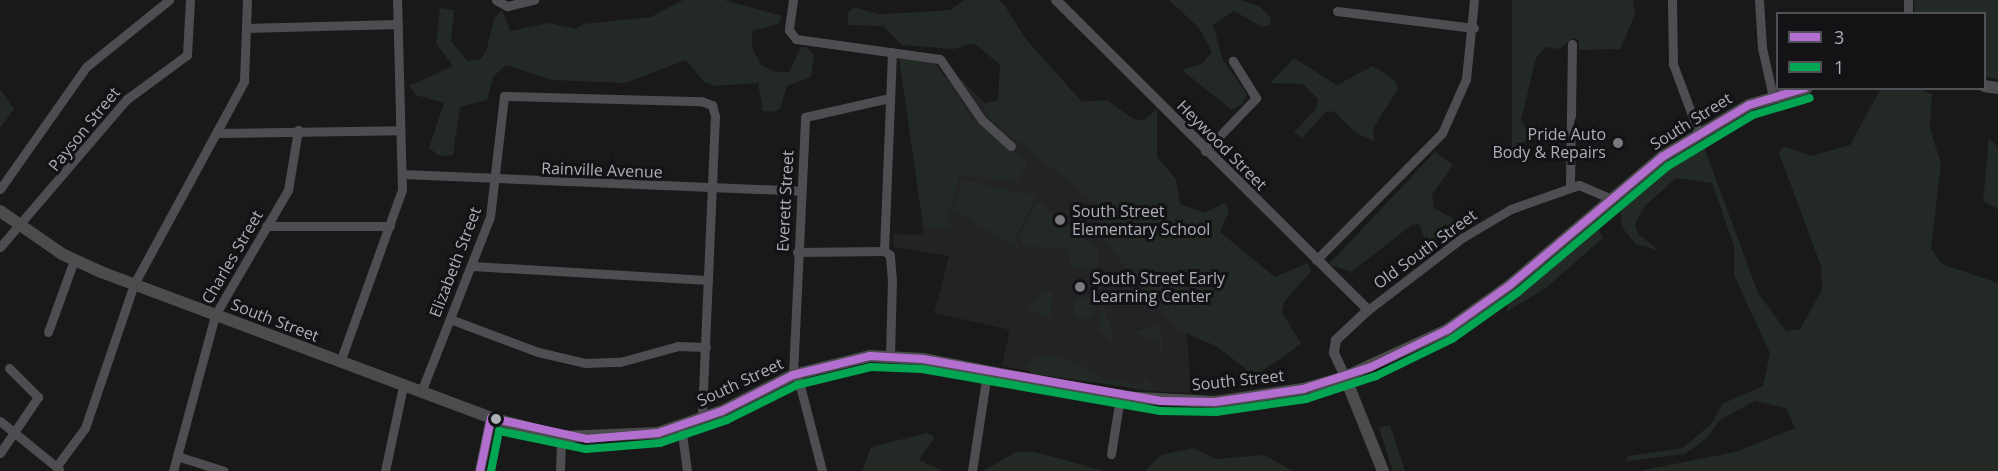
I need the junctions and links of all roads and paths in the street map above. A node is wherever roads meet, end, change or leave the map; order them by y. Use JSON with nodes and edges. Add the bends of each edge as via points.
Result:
{"nodes":[{"id":1,"x":169,"y":0,"type":"edge"},
{"id":2,"x":190,"y":0,"type":"edge"},
{"id":3,"x":247,"y":0,"type":"edge"},
{"id":4,"x":397,"y":0,"type":"edge"},
{"id":5,"x":534,"y":0,"type":"edge"},
{"id":6,"x":793,"y":0,"type":"edge"},
{"id":7,"x":1056,"y":0,"type":"edge"},
{"id":8,"x":1474,"y":0,"type":"edge"},
{"id":9,"x":1672,"y":0,"type":"edge"},
{"id":10,"x":1759,"y":0,"type":"edge"},
{"id":11,"x":498,"y":2,"type":"edge"},
{"id":12,"x":1337,"y":11,"type":"dead end"},
{"id":13,"x":398,"y":24,"type":"junction"},
{"id":14,"x":247,"y":27,"type":"junction"},
{"id":15,"x":1474,"y":28,"type":"junction"},
{"id":16,"x":1572,"y":44,"type":"dead end"},
{"id":17,"x":892,"y":52,"type":"junction"},
{"id":18,"x":1233,"y":61,"type":"dead end"},
{"id":19,"x":1799,"y":90,"type":"edge"},
{"id":20,"x":1773,"y":97,"type":"junction"},
{"id":21,"x":889,"y":98,"type":"junction"},
{"id":22,"x":298,"y":130,"type":"junction"},
{"id":23,"x":400,"y":130,"type":"junction"},
{"id":24,"x":217,"y":133,"type":"junction"},
{"id":25,"x":1699,"y":134,"type":"junction"},
{"id":26,"x":1011,"y":146,"type":"dead end"},
{"id":27,"x":1205,"y":151,"type":"junction"},
{"id":28,"x":402,"y":174,"type":"junction"},
{"id":29,"x":498,"y":179,"type":"junction"},
{"id":30,"x":1570,"y":186,"type":"junction"},
{"id":31,"x":0,"y":189,"type":"edge"},
{"id":32,"x":712,"y":189,"type":"junction"},
{"id":33,"x":801,"y":191,"type":"junction"},
{"id":34,"x":1612,"y":199,"type":"junction"},
{"id":35,"x":0,"y":211,"type":"edge"},
{"id":36,"x":20,"y":222,"type":"junction"},
{"id":37,"x":266,"y":226,"type":"junction"},
{"id":38,"x":390,"y":226,"type":"junction"},
{"id":39,"x":0,"y":247,"type":"edge"},
{"id":40,"x":884,"y":251,"type":"junction"},
{"id":41,"x":797,"y":252,"type":"junction"},
{"id":42,"x":74,"y":260,"type":"junction"},
{"id":43,"x":1316,"y":260,"type":"junction"},
{"id":44,"x":472,"y":266,"type":"junction"},
{"id":45,"x":708,"y":280,"type":"junction"},
{"id":46,"x":134,"y":284,"type":"junction"},
{"id":47,"x":1368,"y":310,"type":"junction"},
{"id":48,"x":215,"y":315,"type":"junction"},
{"id":49,"x":450,"y":319,"type":"junction"},
{"id":50,"x":48,"y":332,"type":"dead end"},
{"id":51,"x":706,"y":347,"type":"junction"},
{"id":52,"x":890,"y":356,"type":"junction"},
{"id":53,"x":340,"y":362,"type":"junction"},
{"id":54,"x":9,"y":368,"type":"dead end"},
{"id":55,"x":987,"y":373,"type":"junction"},
{"id":56,"x":795,"y":374,"type":"junction"},
{"id":57,"x":1345,"y":377,"type":"junction"},
{"id":58,"x":403,"y":386,"type":"junction"},
{"id":59,"x":421,"y":393,"type":"junction"},
{"id":60,"x":1120,"y":397,"type":"junction"},
{"id":61,"x":491,"y":418,"type":"junction"},
{"id":62,"x":702,"y":419,"type":"junction"},
{"id":63,"x":0,"y":421,"type":"edge"},
{"id":64,"x":681,"y":426,"type":"junction"},
{"id":65,"x":14,"y":433,"type":"junction"},
{"id":66,"x":561,"y":437,"type":"junction"},
{"id":67,"x":0,"y":453,"type":"edge"},
{"id":68,"x":1111,"y":454,"type":"dead end"},
{"id":69,"x":177,"y":456,"type":"junction"},
{"id":70,"x":58,"y":469,"type":"edge"},
{"id":71,"x":173,"y":471,"type":"edge"},
{"id":72,"x":224,"y":471,"type":"edge"},
{"id":73,"x":385,"y":471,"type":"edge"},
{"id":74,"x":480,"y":471,"type":"edge"},
{"id":75,"x":560,"y":471,"type":"edge"},
{"id":76,"x":687,"y":471,"type":"edge"},
{"id":77,"x":822,"y":471,"type":"edge"},
{"id":78,"x":972,"y":471,"type":"edge"},
{"id":79,"x":1383,"y":471,"type":"edge"}],
"edges":[{"from":1,"to":31,"type":"street","via":[[86,67]]},
{"from":2,"to":36,"type":"street","name":"Payson Street","via":[[187,55],[127,99],[82,157]]},
{"from":3,"to":14,"type":"street"},
{"from":4,"to":13,"type":"street"},
{"from":5,"to":11,"type":"street"},
{"from":6,"to":17,"type":"street","via":[[791,34],[803,41]]},
{"from":7,"to":27,"type":"street","name":"Heywood Street"},
{"from":8,"to":15,"type":"street"},
{"from":9,"to":25,"type":"street","via":[[1673,64]]},
{"from":10,"to":20,"type":"street","via":[[1762,48]]},
{"from":12,"to":15,"type":"street"},
{"from":13,"to":14,"type":"street"},
{"from":13,"to":23,"type":"street"},
{"from":14,"to":24,"type":"street","via":[[246,77]]},
{"from":15,"to":43,"type":"street","via":[[1466,79],[1452,116],[1430,149]]},
{"from":16,"to":30,"type":"street"},
{"from":17,"to":21,"type":"street"},
{"from":17,"to":26,"type":"street","via":[[940,59],[982,120]]},
{"from":18,"to":27,"type":"street","via":[[1256,98]]},
{"from":19,"to":20,"type":"main road","name":"South Street"},
{"from":20,"to":25,"type":"main road","name":"South Street"},
{"from":21,"to":33,"type":"street","name":"Everett Street","via":[[806,115]]},
{"from":21,"to":40,"type":"street"},
{"from":22,"to":23,"type":"street"},
{"from":22,"to":24,"type":"street"},
{"from":22,"to":37,"type":"street","name":"Charles Street","via":[[290,185]]},
{"from":23,"to":28,"type":"street"},
{"from":24,"to":46,"type":"street"},
{"from":25,"to":34,"type":"main road","name":"South Street"},
{"from":27,"to":43,"type":"street","name":"Heywood Street"},
{"from":28,"to":29,"type":"street","name":"Rainville Avenue"},
{"from":28,"to":38,"type":"street","via":[[402,193]]},
{"from":29,"to":32,"type":"street","name":"Rainville Avenue"},
{"from":29,"to":32,"type":"street","name":"Elizabeth Street","via":[[501,106],[506,94],[712,105]]},
{"from":29,"to":44,"type":"street","name":"Elizabeth Street"},
{"from":30,"to":34,"type":"street","via":[[1586,186]]},
{"from":30,"to":47,"type":"street","name":"Old South Street","via":[[1489,220]]},
{"from":32,"to":33,"type":"street","name":"Rainville Avenue"},
{"from":32,"to":45,"type":"street"},
{"from":33,"to":41,"type":"street","name":"Everett Street"},
{"from":34,"to":57,"type":"main road","name":"South Street","via":[[1466,318]]},
{"from":35,"to":36,"type":"main road","name":"South Street"},
{"from":36,"to":39,"type":"street","name":"Payson Street"},
{"from":36,"to":42,"type":"main road","name":"South Street"},
{"from":37,"to":38,"type":"street"},
{"from":37,"to":48,"type":"street","name":"Charles Street"},
{"from":38,"to":53,"type":"street"},
{"from":40,"to":41,"type":"street"},
{"from":40,"to":52,"type":"street","via":[[890,255],[892,280]]},
{"from":41,"to":56,"type":"street","name":"Everett Street"},
{"from":42,"to":46,"type":"main road","name":"South Street"},
{"from":42,"to":50,"type":"street"},
{"from":43,"to":47,"type":"street","name":"Heywood Street"},
{"from":44,"to":45,"type":"street"},
{"from":44,"to":49,"type":"street","name":"Elizabeth Street"},
{"from":45,"to":51,"type":"street"},
{"from":46,"to":48,"type":"main road","name":"South Street"},
{"from":46,"to":70,"type":"street","via":[[85,428]]},
{"from":47,"to":57,"type":"street","name":"Old South Street","via":[[1336,340],[1334,353]]},
{"from":48,"to":53,"type":"main road","name":"South Street"},
{"from":48,"to":69,"type":"street","name":"Charles Street"},
{"from":49,"to":51,"type":"street","via":[[538,352],[585,363],[620,362],[678,346]]},
{"from":49,"to":59,"type":"street","name":"Elizabeth Street"},
{"from":51,"to":62,"type":"street"},
{"from":52,"to":55,"type":"main road","name":"South Street"},
{"from":52,"to":56,"type":"main road","name":"South Street","via":[[844,360]]},
{"from":53,"to":58,"type":"main road","name":"South Street"},
{"from":54,"to":65,"type":"street","via":[[38,396]]},
{"from":55,"to":60,"type":"main road","name":"South Street"},
{"from":55,"to":78,"type":"street"},
{"from":56,"to":62,"type":"main road","name":"South Street"},
{"from":56,"to":77,"type":"street","name":"Everett Street"},
{"from":57,"to":60,"type":"main road","name":"South Street","via":[[1303,389],[1215,402]]},
{"from":57,"to":79,"type":"main road"},
{"from":58,"to":59,"type":"main road","name":"South Street"},
{"from":58,"to":73,"type":"street"},
{"from":59,"to":61,"type":"main road","name":"South Street"},
{"from":60,"to":68,"type":"street"},
{"from":61,"to":66,"type":"main road","name":"South Street"},
{"from":61,"to":74,"type":"street"},
{"from":62,"to":64,"type":"main road","name":"South Street"},
{"from":63,"to":65,"type":"street"},
{"from":64,"to":66,"type":"main road","name":"South Street","via":[[629,438]]},
{"from":64,"to":76,"type":"street"},
{"from":65,"to":67,"type":"street"},
{"from":65,"to":70,"type":"street"},
{"from":66,"to":75,"type":"street"},
{"from":69,"to":71,"type":"street","name":"Charles Street"},
{"from":69,"to":72,"type":"street"}]}
